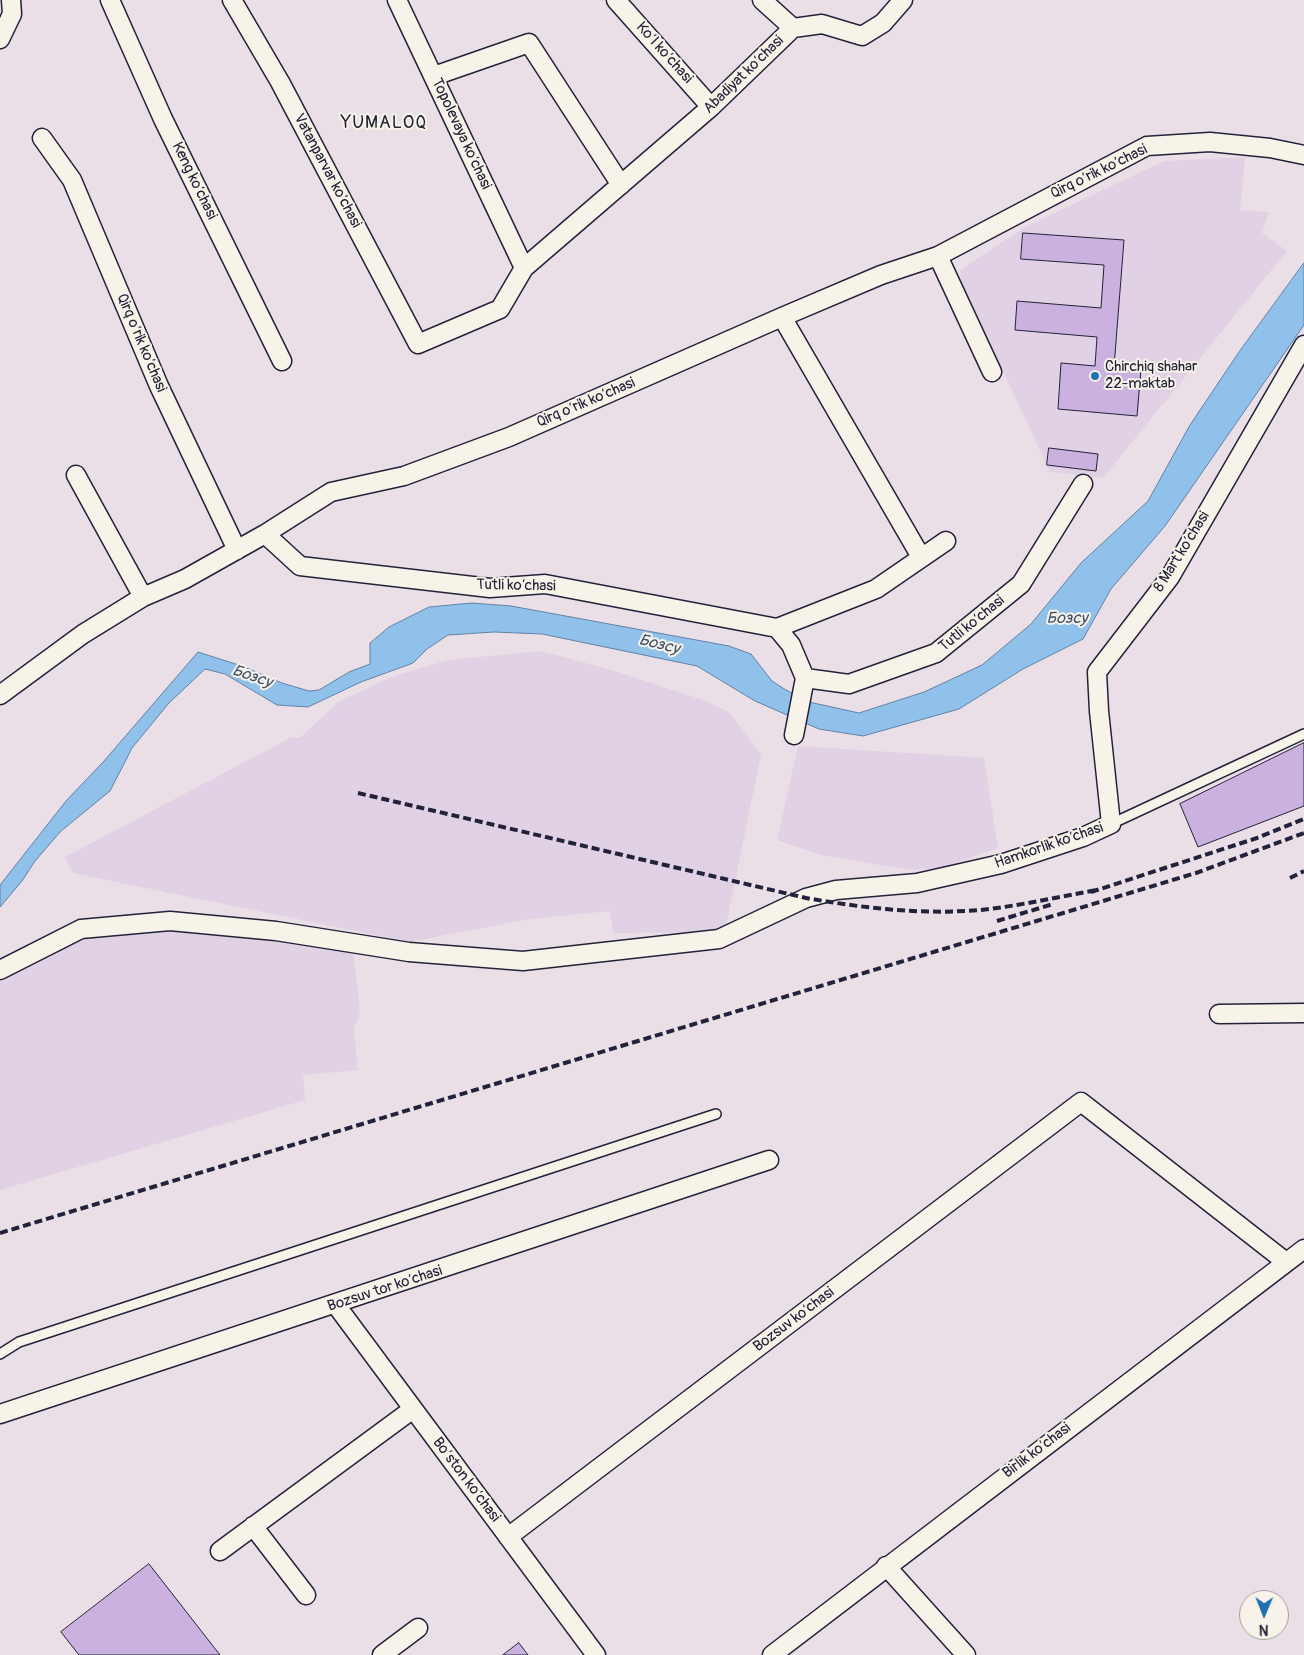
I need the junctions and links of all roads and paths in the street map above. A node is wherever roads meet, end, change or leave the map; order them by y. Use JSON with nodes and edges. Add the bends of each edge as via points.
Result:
{"nodes":[{"id":1,"x":11,"y":0,"type":"edge"},
{"id":2,"x":110,"y":0,"type":"edge"},
{"id":3,"x":232,"y":0,"type":"edge"},
{"id":4,"x":397,"y":0,"type":"edge"},
{"id":5,"x":616,"y":0,"type":"edge"},
{"id":6,"x":762,"y":0,"type":"edge"},
{"id":7,"x":903,"y":0,"type":"edge"},
{"id":8,"x":793,"y":28,"type":"junction"},
{"id":9,"x":0,"y":38,"type":"edge"},
{"id":10,"x":434,"y":76,"type":"junction"},
{"id":11,"x":712,"y":107,"type":"junction"},
{"id":12,"x":42,"y":138,"type":"dead end"},
{"id":13,"x":1304,"y":155,"type":"edge"},
{"id":14,"x":621,"y":185,"type":"junction"},
{"id":15,"x":938,"y":256,"type":"junction"},
{"id":16,"x":524,"y":268,"type":"junction"},
{"id":17,"x":782,"y":317,"type":"junction"},
{"id":18,"x":418,"y":344,"type":"joint"},
{"id":19,"x":1304,"y":345,"type":"edge"},
{"id":20,"x":282,"y":361,"type":"dead end"},
{"id":21,"x":992,"y":372,"type":"dead end"},
{"id":22,"x":76,"y":475,"type":"dead end"},
{"id":23,"x":1082,"y":484,"type":"dead end"},
{"id":24,"x":265,"y":534,"type":"junction"},
{"id":25,"x":946,"y":541,"type":"dead end"},
{"id":26,"x":238,"y":550,"type":"junction"},
{"id":27,"x":921,"y":557,"type":"junction"},
{"id":28,"x":143,"y":597,"type":"junction"},
{"id":29,"x":777,"y":628,"type":"junction"},
{"id":30,"x":805,"y":678,"type":"junction"},
{"id":31,"x":0,"y":695,"type":"edge"},
{"id":32,"x":1304,"y":734,"type":"edge"},
{"id":33,"x":794,"y":735,"type":"dead end"},
{"id":34,"x":1111,"y":824,"type":"junction"},
{"id":35,"x":0,"y":970,"type":"edge"},
{"id":36,"x":1304,"y":1013,"type":"edge"},
{"id":37,"x":1218,"y":1014,"type":"dead end"},
{"id":38,"x":716,"y":1114,"type":"dead end"},
{"id":39,"x":769,"y":1160,"type":"dead end"},
{"id":40,"x":1304,"y":1249,"type":"edge"},
{"id":41,"x":1286,"y":1262,"type":"junction"},
{"id":42,"x":336,"y":1305,"type":"junction"},
{"id":43,"x":0,"y":1354,"type":"edge"},
{"id":44,"x":413,"y":1409,"type":"junction"},
{"id":45,"x":0,"y":1414,"type":"edge"},
{"id":46,"x":254,"y":1526,"type":"junction"},
{"id":47,"x":508,"y":1537,"type":"junction"},
{"id":48,"x":220,"y":1551,"type":"dead end"},
{"id":49,"x":886,"y":1566,"type":"junction"},
{"id":50,"x":306,"y":1595,"type":"dead end"},
{"id":51,"x":418,"y":1628,"type":"dead end"},
{"id":52,"x":382,"y":1655,"type":"edge"},
{"id":53,"x":596,"y":1655,"type":"edge"},
{"id":54,"x":772,"y":1655,"type":"edge"},
{"id":55,"x":966,"y":1655,"type":"edge"}],
"edges":[{"from":1,"to":9,"type":"street","via":[[12,14]]},
{"from":2,"to":20,"type":"street","name":"Keng ko‘chasi","via":[[163,119]]},
{"from":3,"to":18,"type":"street","name":"Vatanparvar ko‘chasi","via":[[280,82]]},
{"from":4,"to":10,"type":"street","name":"Topolevaya ko‘chasi"},
{"from":5,"to":11,"type":"street","name":"Ko‘l ko‘chasi"},
{"from":6,"to":8,"type":"street"},
{"from":7,"to":8,"type":"street","name":"Abadiyat ko‘chasi","via":[[883,23],[862,36],[822,24]]},
{"from":8,"to":11,"type":"street","name":"Abadiyat ko‘chasi"},
{"from":10,"to":14,"type":"street","via":[[529,43]]},
{"from":10,"to":16,"type":"street","name":"Topolevaya ko‘chasi"},
{"from":11,"to":14,"type":"street","name":"Abadiyat ko‘chasi"},
{"from":12,"to":26,"type":"street","name":"Qirq o‘rik ko‘chasi","via":[[72,180],[159,386]]},
{"from":13,"to":15,"type":"street","name":"Qirq o‘rik ko‘chasi","via":[[1210,142],[1146,146]]},
{"from":14,"to":16,"type":"street","name":"Abadiyat ko‘chasi"},
{"from":15,"to":17,"type":"street","name":"Qirq o‘rik ko‘chasi","via":[[881,275]]},
{"from":15,"to":21,"type":"street"},
{"from":16,"to":18,"type":"street","name":"Abadiyat ko‘chasi","via":[[500,309]]},
{"from":17,"to":24,"type":"street","name":"Qirq o‘rik ko‘chasi","via":[[509,437],[404,476],[331,492]]},
{"from":17,"to":27,"type":"street"},
{"from":19,"to":34,"type":"street","name":"8 Mart ko‘chasi","via":[[1170,577],[1097,672]]},
{"from":22,"to":28,"type":"street"},
{"from":23,"to":30,"type":"street","name":"Tutli ko‘chasi","via":[[1021,584],[936,653],[849,684]]},
{"from":24,"to":26,"type":"street","name":"Qirq o‘rik ko‘chasi"},
{"from":24,"to":29,"type":"street","name":"Tutli ko‘chasi","via":[[300,566],[490,588],[545,584]]},
{"from":25,"to":27,"type":"street"},
{"from":26,"to":28,"type":"street","name":"Qirq o‘rik ko‘chasi"},
{"from":27,"to":29,"type":"street","via":[[876,589]]},
{"from":28,"to":31,"type":"street","name":"Qirq o‘rik ko‘chasi","via":[[83,634]]},
{"from":29,"to":30,"type":"street","via":[[791,645]]},
{"from":30,"to":33,"type":"street"},
{"from":32,"to":34,"type":"lane","name":"Hamkorlik ko‘chasi"},
{"from":34,"to":35,"type":"street","name":"Hamkorlik ko‘chasi","via":[[1083,837],[1000,864],[917,883],[836,890],[806,898],[719,939],[522,960],[409,952],[276,931],[170,921],[81,929]]},
{"from":36,"to":37,"type":"street"},
{"from":38,"to":43,"type":"lane","via":[[19,1342]]},
{"from":39,"to":42,"type":"street","name":"Bozsuv tor ko‘chasi"},
{"from":40,"to":41,"type":"street","name":"Birlik ko‘chasi"},
{"from":41,"to":47,"type":"street","name":"Bozsuv ko‘chasi","via":[[1081,1102]]},
{"from":41,"to":49,"type":"street","name":"Birlik ko‘chasi"},
{"from":42,"to":44,"type":"street","name":"Bo‘ston ko‘chasi"},
{"from":42,"to":45,"type":"street","name":"Bozsuv tor ko‘chasi"},
{"from":44,"to":46,"type":"street"},
{"from":44,"to":47,"type":"street","name":"Bo‘ston ko‘chasi"},
{"from":46,"to":48,"type":"street"},
{"from":46,"to":50,"type":"street"},
{"from":47,"to":53,"type":"street","name":"Bo‘ston ko‘chasi"},
{"from":49,"to":54,"type":"street","name":"Birlik ko‘chasi"},
{"from":49,"to":55,"type":"street"},
{"from":51,"to":52,"type":"street"}]}
